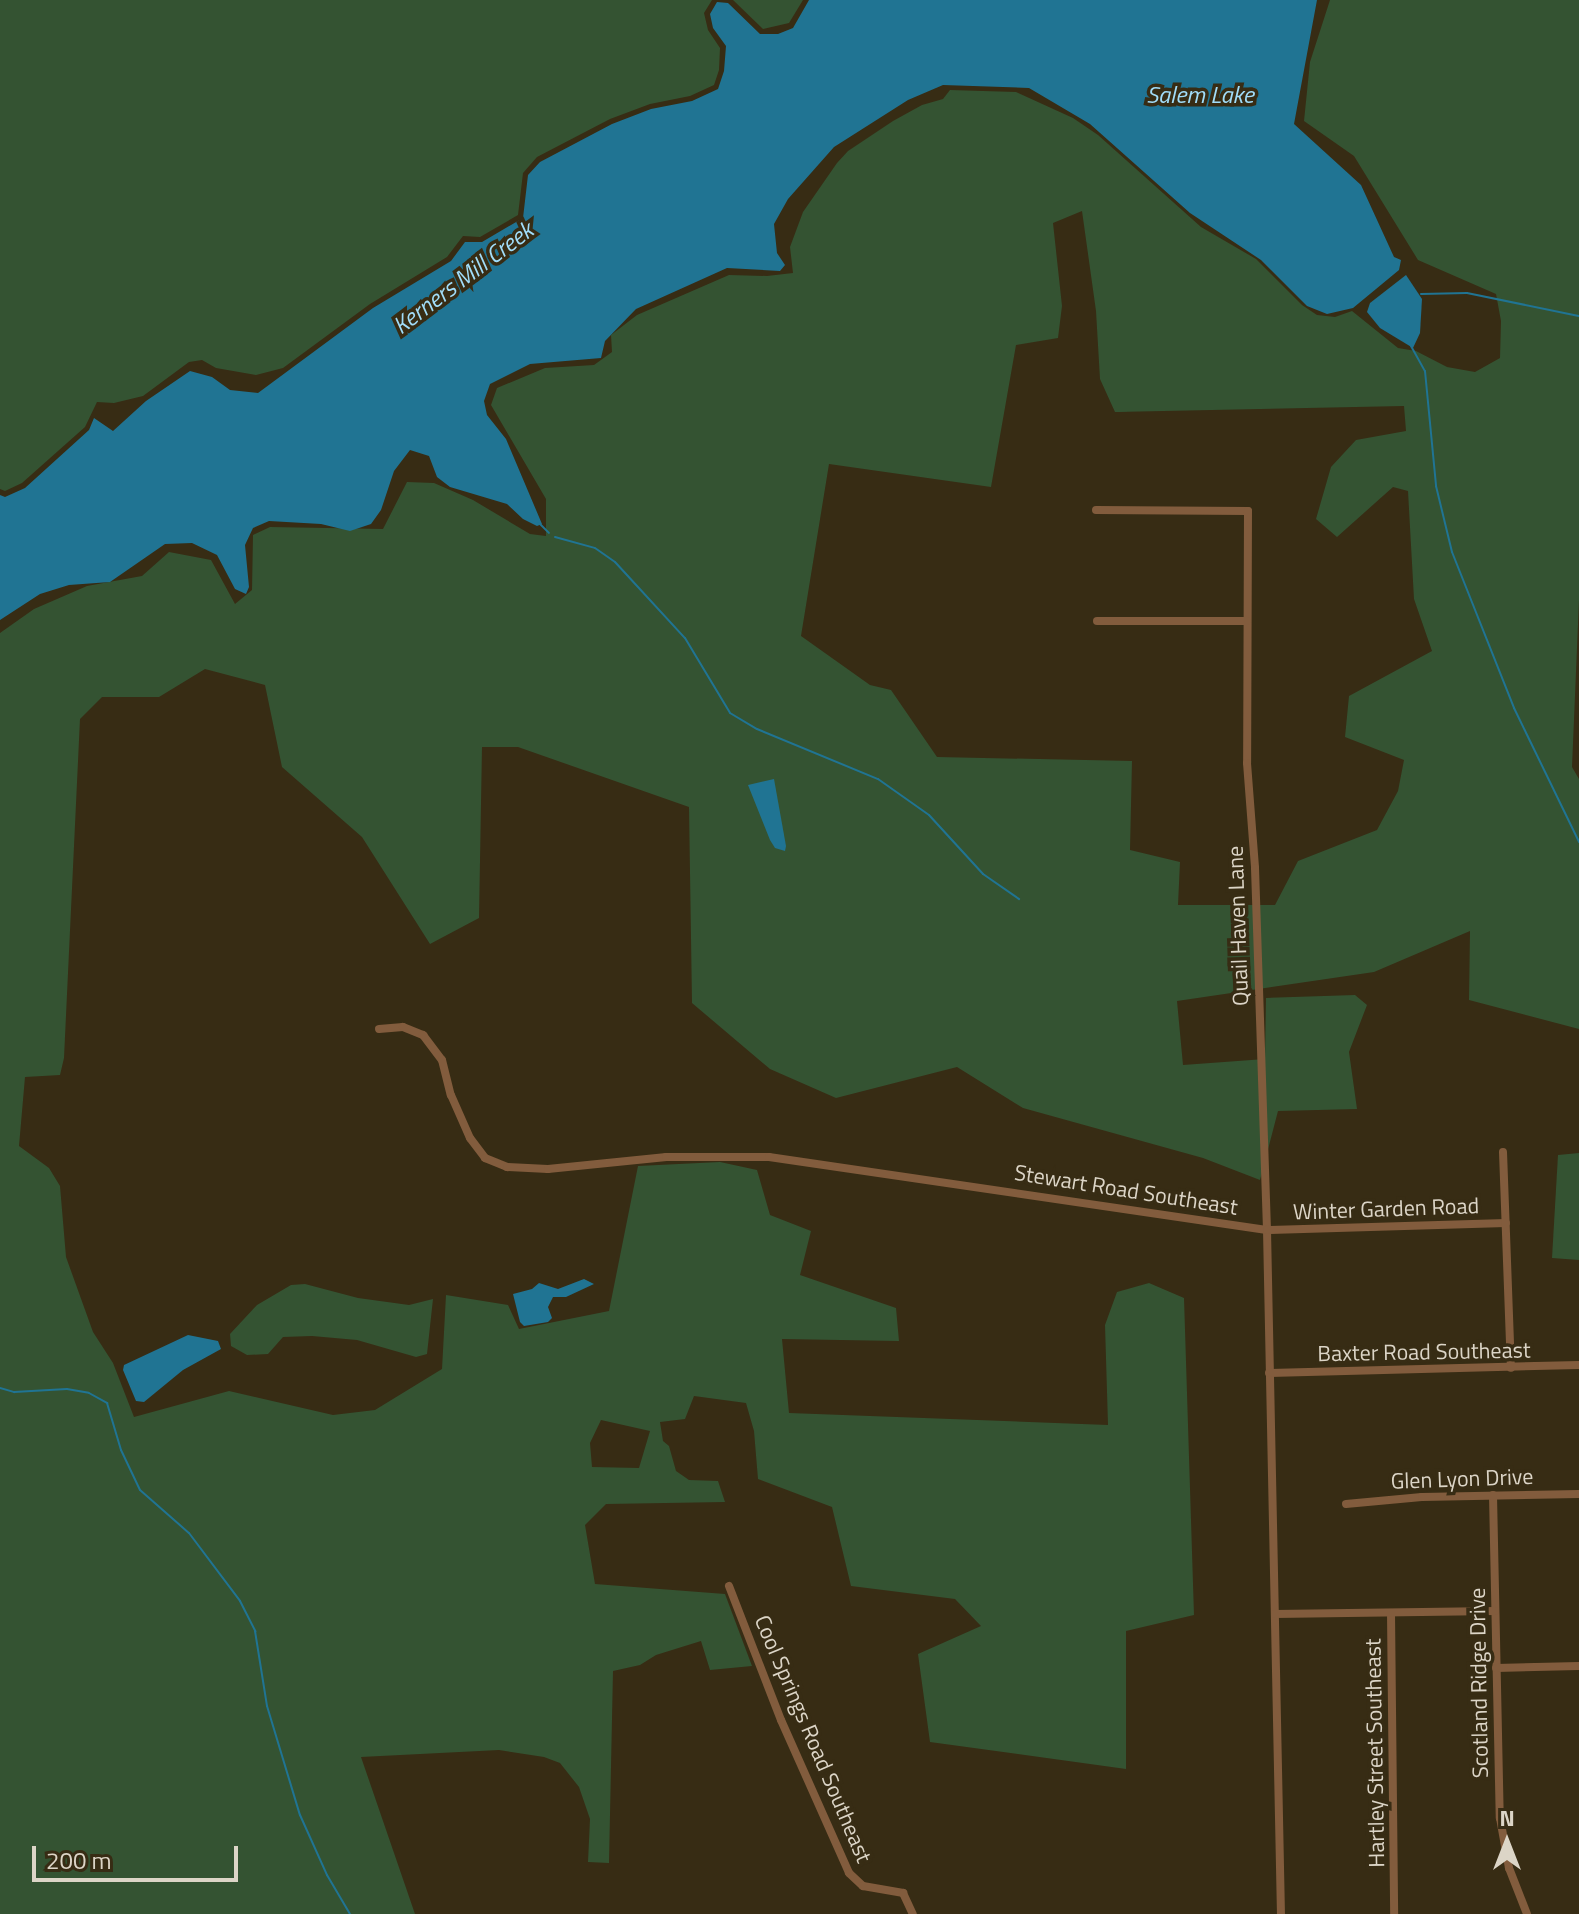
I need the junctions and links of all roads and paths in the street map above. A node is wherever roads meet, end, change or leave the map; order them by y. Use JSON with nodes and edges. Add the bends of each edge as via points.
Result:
{"nodes":[{"id":1,"x":1096,"y":510,"type":"dead end"},
{"id":2,"x":1097,"y":621,"type":"dead end"},
{"id":3,"x":1247,"y":621,"type":"junction"},
{"id":4,"x":379,"y":1029,"type":"dead end"},
{"id":5,"x":1503,"y":1152,"type":"dead end"},
{"id":6,"x":1506,"y":1223,"type":"junction"},
{"id":7,"x":1267,"y":1230,"type":"junction"},
{"id":8,"x":1579,"y":1365,"type":"edge"},
{"id":9,"x":1511,"y":1368,"type":"junction"},
{"id":10,"x":1269,"y":1373,"type":"junction"},
{"id":11,"x":1579,"y":1494,"type":"edge"},
{"id":12,"x":1493,"y":1495,"type":"junction"},
{"id":13,"x":1346,"y":1504,"type":"dead end"},
{"id":14,"x":729,"y":1586,"type":"dead end"},
{"id":15,"x":1495,"y":1611,"type":"junction"},
{"id":16,"x":1391,"y":1613,"type":"junction"},
{"id":17,"x":1275,"y":1614,"type":"junction"},
{"id":18,"x":1579,"y":1666,"type":"edge"},
{"id":19,"x":1496,"y":1668,"type":"junction"},
{"id":20,"x":913,"y":1914,"type":"edge"},
{"id":21,"x":1281,"y":1914,"type":"edge"},
{"id":22,"x":1394,"y":1914,"type":"edge"},
{"id":23,"x":1527,"y":1914,"type":"edge"}],
"edges":[{"from":1,"to":3,"type":"street","name":"Quail Haven Lane","via":[[1248,511]]},
{"from":2,"to":3,"type":"street"},
{"from":3,"to":7,"type":"street","name":"Quail Haven Lane","via":[[1247,763]]},
{"from":4,"to":7,"type":"street","name":"Stewart Road Southeast","via":[[403,1027],[423,1035],[442,1060],[470,1138],[485,1158],[507,1167],[769,1157]]},
{"from":5,"to":6,"type":"street"},
{"from":6,"to":7,"type":"street","name":"Winter Garden Road"},
{"from":6,"to":9,"type":"street"},
{"from":7,"to":10,"type":"street","name":"Stewart Road Southeast"},
{"from":8,"to":9,"type":"street","name":"Baxter Road Southeast"},
{"from":9,"to":10,"type":"street","name":"Baxter Road Southeast"},
{"from":10,"to":17,"type":"street","name":"Stewart Road Southeast"},
{"from":11,"to":12,"type":"street","name":"Glen Lyon Drive"},
{"from":12,"to":13,"type":"street","name":"Glen Lyon Drive"},
{"from":12,"to":15,"type":"street","name":"Scotland Ridge Drive"},
{"from":14,"to":20,"type":"street","name":"Cool Springs Road Southeast","via":[[849,1873],[863,1886],[903,1893]]},
{"from":15,"to":16,"type":"street"},
{"from":15,"to":19,"type":"street","name":"Scotland Ridge Drive"},
{"from":16,"to":17,"type":"street","name":"Hartley Street Southeast"},
{"from":16,"to":22,"type":"street","name":"Hartley Street Southeast"},
{"from":17,"to":21,"type":"street","name":"Stewart Road Southeast"},
{"from":18,"to":19,"type":"street"},
{"from":19,"to":23,"type":"street","name":"Scotland Ridge Drive","via":[[1502,1835]]}]}
